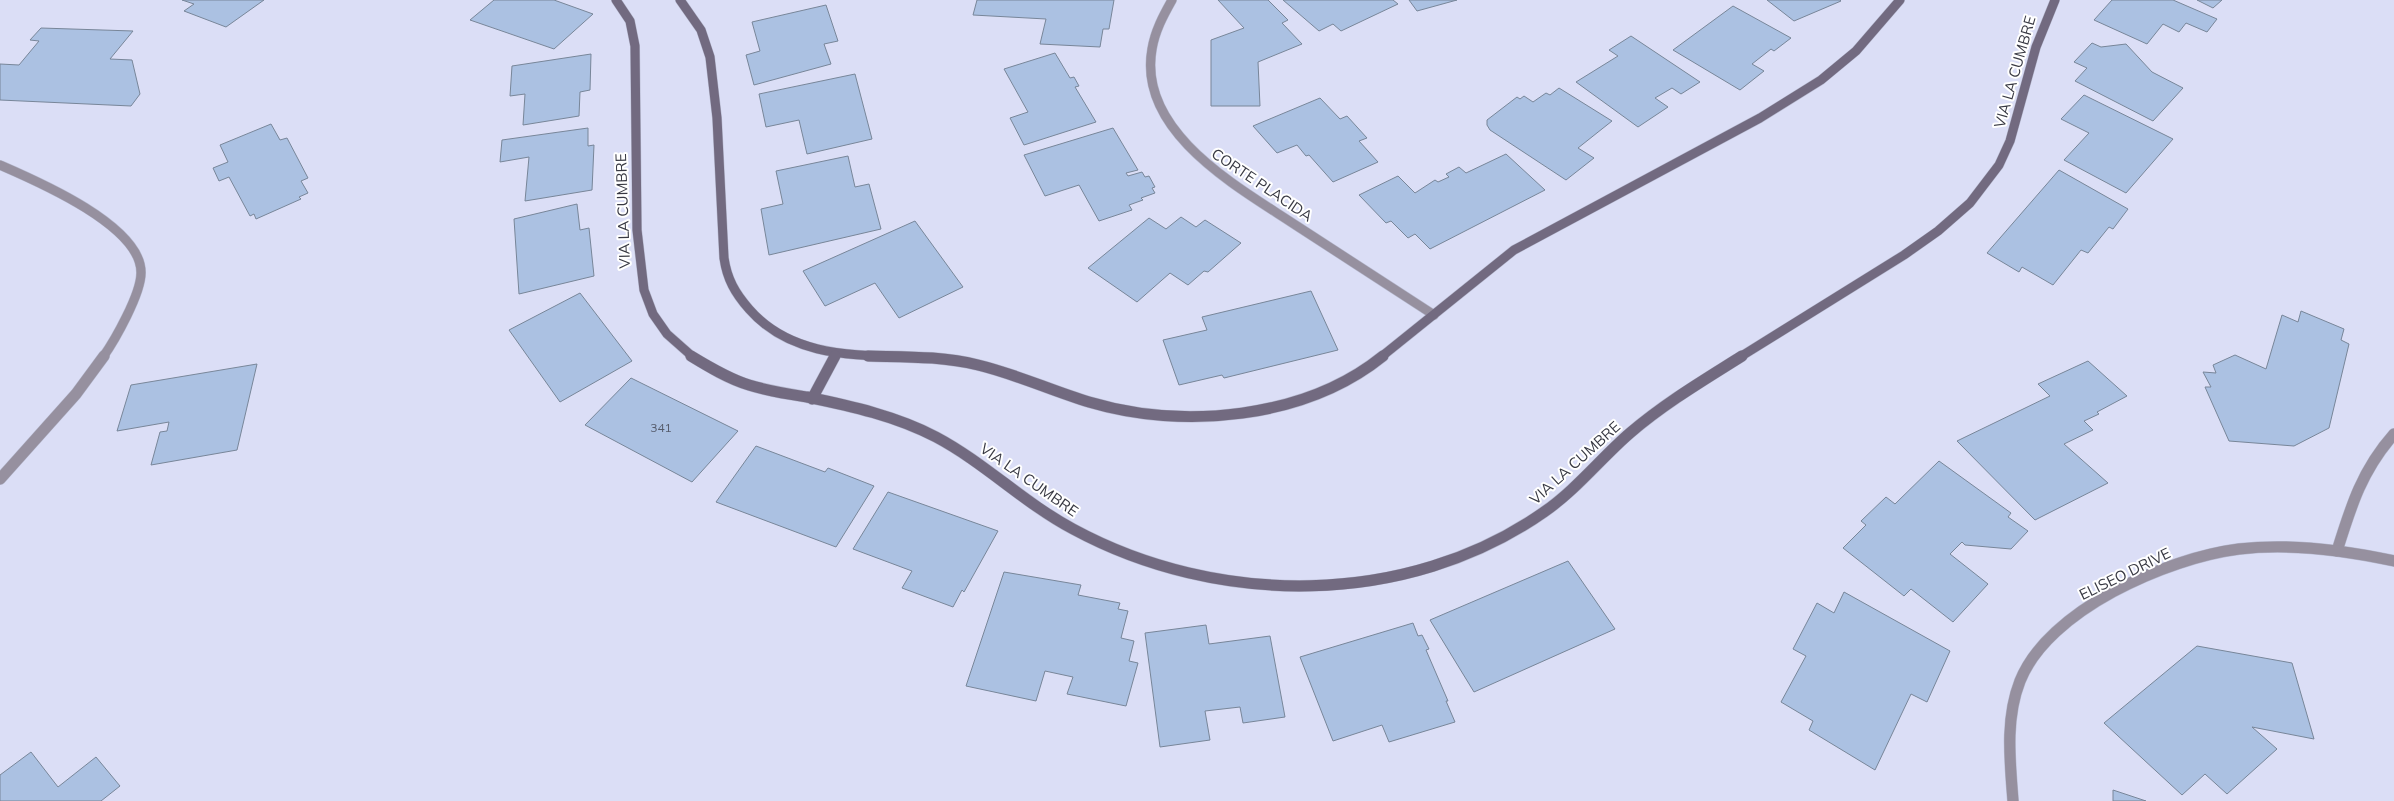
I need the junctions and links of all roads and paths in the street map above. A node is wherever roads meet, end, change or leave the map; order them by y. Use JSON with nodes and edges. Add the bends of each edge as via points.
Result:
{"nodes":[{"id":1,"x":616,"y":0,"type":"edge"},
{"id":2,"x":680,"y":0,"type":"edge"},
{"id":3,"x":1172,"y":0,"type":"edge"},
{"id":4,"x":1900,"y":0,"type":"edge"},
{"id":5,"x":2055,"y":0,"type":"edge"},
{"id":6,"x":0,"y":165,"type":"edge"},
{"id":7,"x":1434,"y":315,"type":"junction"},
{"id":8,"x":836,"y":354,"type":"junction"},
{"id":9,"x":812,"y":399,"type":"junction"},
{"id":10,"x":2394,"y":434,"type":"edge"},
{"id":11,"x":0,"y":479,"type":"edge"},
{"id":12,"x":2337,"y":551,"type":"junction"},
{"id":13,"x":2394,"y":561,"type":"edge"},
{"id":14,"x":2013,"y":801,"type":"edge"}],
"edges":[{"from":1,"to":9,"type":"street","name":"VIA LA CUMBRE","via":[[631,24],[635,46],[637,246],[642,288],[650,309],[675,344],[691,358],[748,385]]},
{"from":2,"to":8,"type":"street","via":[[703,33],[710,60],[716,114],[722,250],[730,283],[749,310],[776,334],[814,350]]},
{"from":3,"to":7,"type":"street","name":"CORTE PLACIDA","via":[[1155,32],[1152,72],[1164,115],[1178,137],[1220,176]]},
{"from":4,"to":7,"type":"street","via":[[1856,51],[1802,94],[1533,238],[1494,264]]},
{"from":5,"to":9,"type":"street","name":"VIA LA CUMBRE","via":[[2038,36],[2014,134],[1987,184],[1962,211],[1912,252],[1673,399],[1530,522],[1479,548],[1433,566],[1349,582],[1293,586],[1199,577],[1138,558],[1082,534],[934,436],[883,415]]},
{"from":6,"to":11,"type":"street","via":[[38,180],[110,224],[132,248],[141,274],[126,320],[105,357]]},
{"from":7,"to":8,"type":"street","via":[[1390,352],[1346,381],[1300,400],[1262,410],[1202,418],[1114,409],[982,364],[933,357]]},
{"from":8,"to":9,"type":"street"},
{"from":10,"to":12,"type":"street","via":[[2371,461],[2360,482]]},
{"from":12,"to":13,"type":"street","name":"ELISEO DRIVE"},
{"from":12,"to":14,"type":"street","name":"ELISEO DRIVE","via":[[2272,547],[2238,549],[2205,556],[2142,579],[2084,610],[2060,627],[2042,643],[2017,688],[2009,744]]}]}
